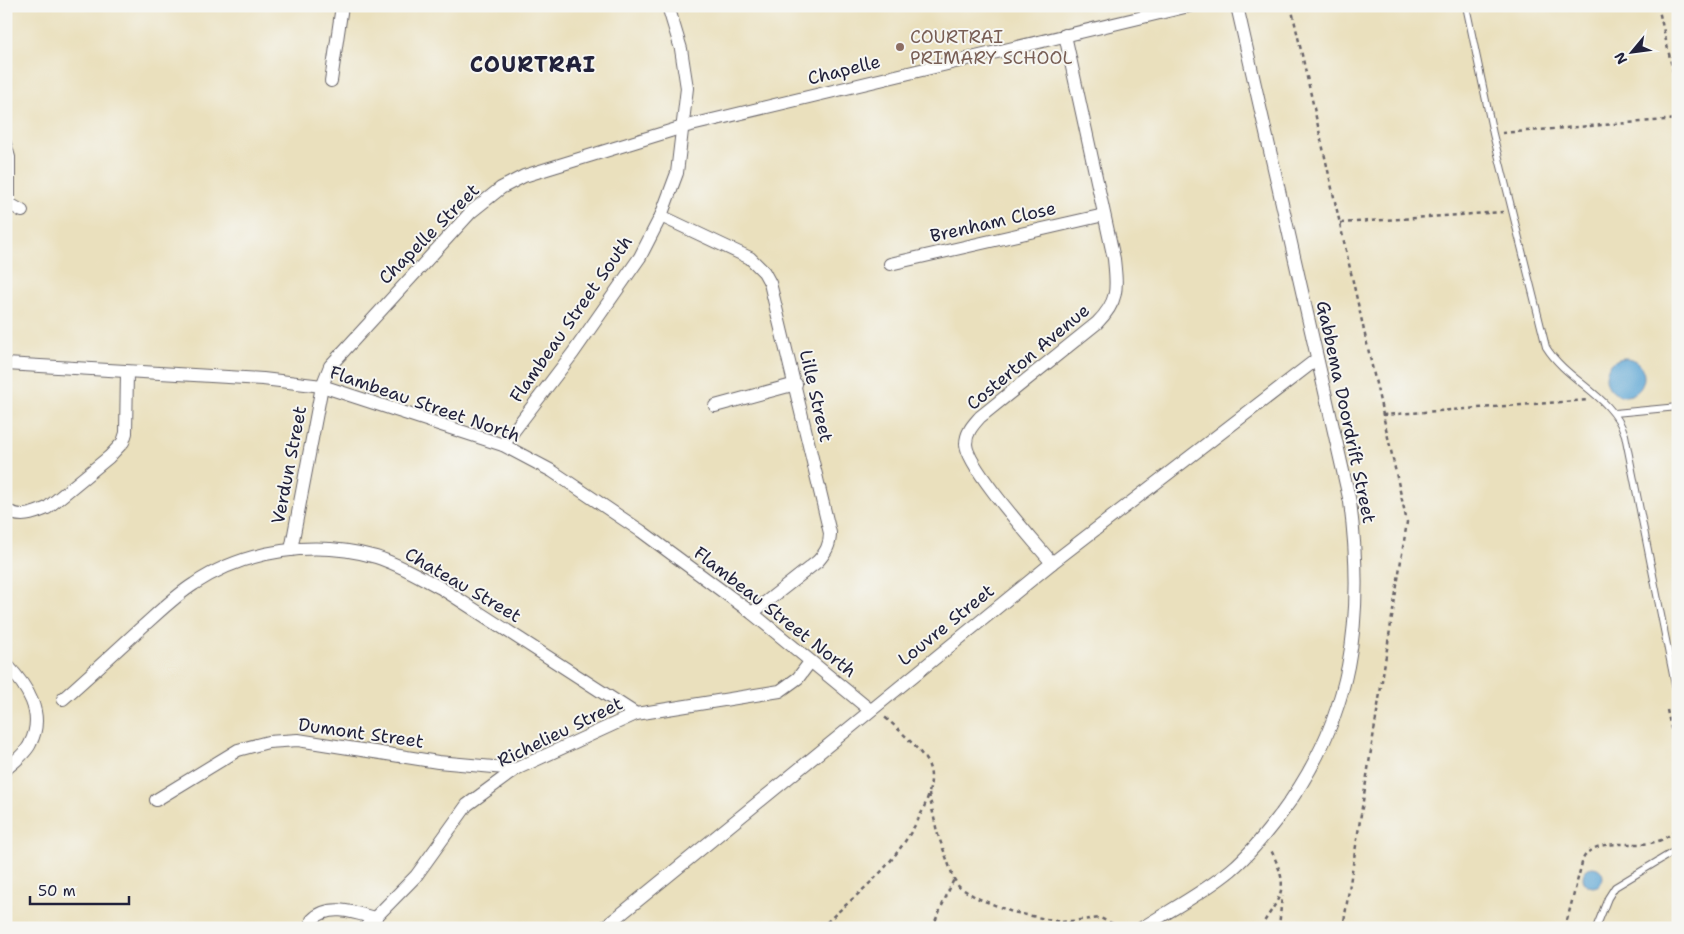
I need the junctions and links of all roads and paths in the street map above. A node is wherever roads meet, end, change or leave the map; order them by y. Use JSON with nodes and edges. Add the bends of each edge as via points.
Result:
{"nodes":[{"id":1,"x":342,"y":6,"type":"edge"},
{"id":2,"x":668,"y":6,"type":"edge"},
{"id":3,"x":1189,"y":6,"type":"edge"},
{"id":4,"x":1238,"y":6,"type":"edge"},
{"id":5,"x":1291,"y":6,"type":"edge"},
{"id":6,"x":1466,"y":6,"type":"edge"},
{"id":7,"x":1658,"y":6,"type":"edge"},
{"id":8,"x":1065,"y":35,"type":"junction"},
{"id":9,"x":332,"y":81,"type":"dead end"},
{"id":10,"x":1678,"y":93,"type":"edge"},
{"id":11,"x":1678,"y":118,"type":"edge"},
{"id":12,"x":683,"y":127,"type":"junction"},
{"id":13,"x":1493,"y":134,"type":"junction"},
{"id":14,"x":6,"y":137,"type":"edge"},
{"id":15,"x":13,"y":206,"type":"edge"},
{"id":16,"x":1512,"y":212,"type":"junction"},
{"id":17,"x":1104,"y":215,"type":"junction"},
{"id":18,"x":661,"y":216,"type":"junction"},
{"id":19,"x":1340,"y":223,"type":"junction"},
{"id":20,"x":890,"y":264,"type":"dead end"},
{"id":21,"x":1317,"y":359,"type":"junction"},
{"id":22,"x":6,"y":364,"type":"edge"},
{"id":23,"x":127,"y":372,"type":"junction"},
{"id":24,"x":796,"y":384,"type":"junction"},
{"id":25,"x":322,"y":386,"type":"junction"},
{"id":26,"x":1600,"y":399,"type":"junction"},
{"id":27,"x":715,"y":406,"type":"dead end"},
{"id":28,"x":1678,"y":407,"type":"edge"},
{"id":29,"x":1615,"y":412,"type":"junction"},
{"id":30,"x":1383,"y":415,"type":"junction"},
{"id":31,"x":503,"y":445,"type":"junction"},
{"id":32,"x":6,"y":510,"type":"edge"},
{"id":33,"x":291,"y":550,"type":"junction"},
{"id":34,"x":1052,"y":563,"type":"junction"},
{"id":35,"x":752,"y":614,"type":"junction"},
{"id":36,"x":810,"y":662,"type":"junction"},
{"id":37,"x":8,"y":666,"type":"edge"},
{"id":38,"x":62,"y":699,"type":"dead end"},
{"id":39,"x":1678,"y":700,"type":"edge"},
{"id":40,"x":870,"y":710,"type":"junction"},
{"id":41,"x":1667,"y":710,"type":"dead end"},
{"id":42,"x":636,"y":714,"type":"junction"},
{"id":43,"x":1678,"y":761,"type":"edge"},
{"id":44,"x":6,"y":769,"type":"edge"},
{"id":45,"x":516,"y":769,"type":"junction"},
{"id":46,"x":928,"y":792,"type":"junction"},
{"id":47,"x":156,"y":800,"type":"dead end"},
{"id":48,"x":1678,"y":828,"type":"edge"},
{"id":49,"x":1264,"y":836,"type":"junction"},
{"id":50,"x":1678,"y":849,"type":"edge"},
{"id":51,"x":954,"y":879,"type":"junction"},
{"id":52,"x":1282,"y":894,"type":"junction"},
{"id":53,"x":374,"y":918,"type":"junction"},
{"id":54,"x":1072,"y":922,"type":"junction"},
{"id":55,"x":311,"y":928,"type":"edge"},
{"id":56,"x":365,"y":928,"type":"edge"},
{"id":57,"x":604,"y":928,"type":"edge"},
{"id":58,"x":821,"y":928,"type":"edge"},
{"id":59,"x":932,"y":928,"type":"edge"},
{"id":60,"x":1062,"y":928,"type":"edge"},
{"id":61,"x":1122,"y":928,"type":"edge"},
{"id":62,"x":1142,"y":928,"type":"edge"},
{"id":63,"x":1260,"y":928,"type":"edge"},
{"id":64,"x":1279,"y":928,"type":"edge"},
{"id":65,"x":1343,"y":928,"type":"edge"},
{"id":66,"x":1564,"y":928,"type":"edge"},
{"id":67,"x":1596,"y":928,"type":"edge"}],
"edges":[{"from":1,"to":9,"type":"street"},
{"from":2,"to":12,"type":"street","name":"Flambeau Street South","via":[[681,49],[687,88]]},
{"from":3,"to":8,"type":"street","name":"Chapelle"},
{"from":4,"to":21,"type":"street","name":"Gabbema Doordrift Street"},
{"from":5,"to":19,"type":"path"},
{"from":6,"to":13,"type":"lane"},
{"from":7,"to":10,"type":"path"},
{"from":8,"to":12,"type":"street","name":"Chapelle"},
{"from":8,"to":17,"type":"street","name":"Costerton Avenue"},
{"from":11,"to":13,"type":"path"},
{"from":12,"to":18,"type":"street","name":"Flambeau Street South","via":[[677,173]]},
{"from":12,"to":25,"type":"street","name":"Chapelle Street","via":[[524,176],[500,188],[471,212],[340,352]]},
{"from":13,"to":16,"type":"lane"},
{"from":14,"to":15,"type":"lane","via":[[12,158]]},
{"from":16,"to":19,"type":"path"},
{"from":16,"to":26,"type":"lane","via":[[1546,347],[1563,368]]},
{"from":17,"to":20,"type":"street","name":"Brenham Close"},
{"from":17,"to":34,"type":"street","name":"Costerton Avenue","via":[[1116,283],[1113,305],[1097,323],[980,417],[967,436],[966,446],[977,468]]},
{"from":18,"to":24,"type":"street","name":"Lille Street","via":[[759,265],[770,283]]},
{"from":18,"to":31,"type":"street","name":"Flambeau Street South","via":[[640,257],[617,291]]},
{"from":19,"to":30,"type":"path"},
{"from":21,"to":34,"type":"street","name":"Louvre Street"},
{"from":21,"to":49,"type":"street","name":"Gabbema Doordrift Street","via":[[1342,464],[1355,544],[1353,638],[1347,676],[1322,745],[1304,783]]},
{"from":22,"to":23,"type":"street","name":"Flambeau Street North"},
{"from":23,"to":25,"type":"street","name":"Flambeau Street North"},
{"from":23,"to":32,"type":"street","via":[[126,433],[116,450],[47,508],[22,515]]},
{"from":24,"to":27,"type":"street"},
{"from":24,"to":35,"type":"street","name":"Lille Street","via":[[830,542],[818,561]]},
{"from":25,"to":31,"type":"street","name":"Flambeau Street North"},
{"from":25,"to":33,"type":"street","name":"Verdun Street"},
{"from":26,"to":29,"type":"lane"},
{"from":26,"to":30,"type":"path"},
{"from":28,"to":29,"type":"lane"},
{"from":29,"to":39,"type":"lane","via":[[1625,435]]},
{"from":30,"to":65,"type":"path","via":[[1407,522]]},
{"from":31,"to":35,"type":"street","name":"Flambeau Street North","via":[[552,471],[641,530]]},
{"from":33,"to":38,"type":"street","name":"Chateau Street","via":[[265,554],[220,569],[193,584]]},
{"from":33,"to":42,"type":"street","name":"Chateau Street","via":[[348,551],[377,557],[410,571]]},
{"from":34,"to":40,"type":"street","name":"Louvre Street"},
{"from":35,"to":36,"type":"street","name":"Flambeau Street North"},
{"from":36,"to":40,"type":"street","name":"Flambeau Street North"},
{"from":36,"to":42,"type":"street","name":"Richelieu Street","via":[[798,678],[780,691]]},
{"from":37,"to":44,"type":"street","via":[[28,692],[37,716],[30,745]]},
{"from":40,"to":46,"type":"path","via":[[891,722],[929,765],[932,780]]},
{"from":40,"to":57,"type":"street","name":"Louvre Street"},
{"from":41,"to":43,"type":"path"},
{"from":42,"to":45,"type":"street","name":"Richelieu Street"},
{"from":45,"to":47,"type":"street","name":"Dumont Street","via":[[458,764],[298,740],[268,742],[238,750]]},
{"from":45,"to":53,"type":"street","name":"Richelieu Street","via":[[466,805],[416,876]]},
{"from":46,"to":51,"type":"path","via":[[937,832]]},
{"from":46,"to":58,"type":"path","via":[[915,824],[893,858]]},
{"from":48,"to":66,"type":"path","via":[[1657,842],[1589,850],[1583,859]]},
{"from":49,"to":52,"type":"path","via":[[1283,878]]},
{"from":49,"to":62,"type":"street","name":"Gabbema Doordrift Street","via":[[1231,870]]},
{"from":50,"to":67,"type":"lane","via":[[1615,887]]},
{"from":51,"to":54,"type":"path","via":[[977,898],[1012,912]]},
{"from":51,"to":59,"type":"path"},
{"from":52,"to":63,"type":"path"},
{"from":52,"to":64,"type":"path"},
{"from":53,"to":55,"type":"street","via":[[335,910],[324,911],[312,920]]},
{"from":53,"to":56,"type":"street","name":"Richelieu Street"},
{"from":54,"to":60,"type":"path"},
{"from":54,"to":61,"type":"path","via":[[1100,918]]}]}
